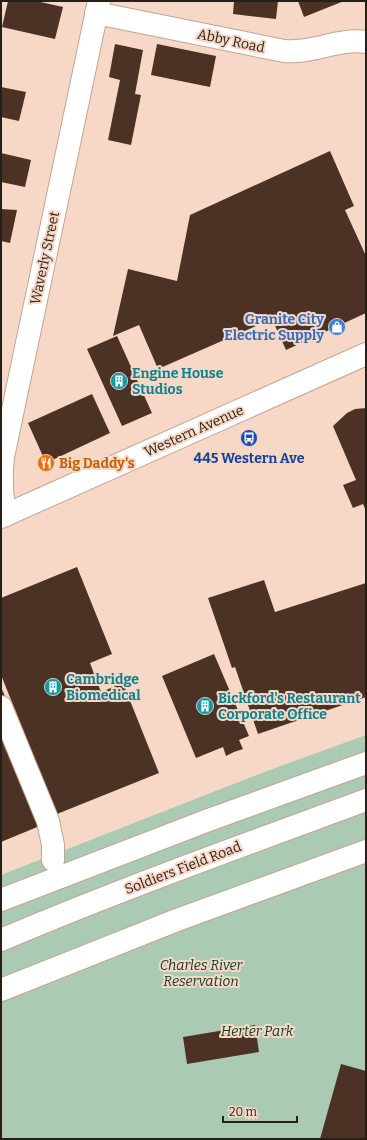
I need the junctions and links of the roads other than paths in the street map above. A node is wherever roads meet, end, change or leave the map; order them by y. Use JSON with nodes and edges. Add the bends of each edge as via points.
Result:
{"nodes":[{"id":1,"x":98,"y":7,"type":"edge"},
{"id":2,"x":366,"y":42,"type":"edge"},
{"id":3,"x":366,"y":354,"type":"edge"},
{"id":4,"x":3,"y":516,"type":"edge"},
{"id":5,"x":1,"y":707,"type":"edge"},
{"id":6,"x":366,"y":763,"type":"edge"},
{"id":7,"x":366,"y":800,"type":"edge"},
{"id":8,"x":366,"y":851,"type":"edge"},
{"id":9,"x":53,"y":860,"type":"dead end"},
{"id":10,"x":1,"y":900,"type":"edge"},
{"id":11,"x":1,"y":940,"type":"edge"},
{"id":12,"x":1,"y":990,"type":"edge"}],
"edges":[{"from":1,"to":2,"type":"main road","name":"Abby Road","via":[[284,52],[301,52],[343,42]]},
{"from":1,"to":4,"type":"main road","name":"Waverly Street","via":[[3,457]]},
{"from":3,"to":4,"type":"main road","name":"Western Avenue"},
{"from":5,"to":9,"type":"main road","via":[[48,822]]},
{"from":6,"to":10,"type":"main road"},
{"from":7,"to":11,"type":"main road","name":"Soldiers Field Road","via":[[185,867]]},
{"from":8,"to":12,"type":"main road","via":[[177,920]]}]}
